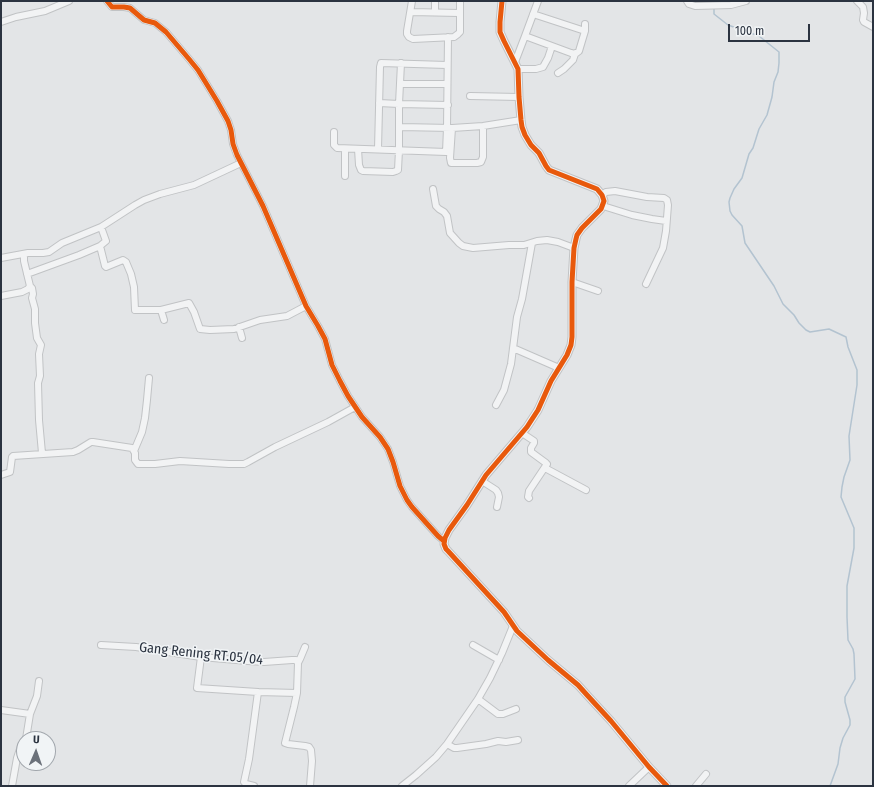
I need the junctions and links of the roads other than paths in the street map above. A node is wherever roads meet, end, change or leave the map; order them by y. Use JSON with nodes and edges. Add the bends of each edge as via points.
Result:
{"nodes":[{"id":1,"x":69,"y":1,"type":"edge"},
{"id":2,"x":107,"y":1,"type":"edge"},
{"id":3,"x":412,"y":1,"type":"edge"},
{"id":4,"x":435,"y":1,"type":"edge"},
{"id":5,"x":460,"y":1,"type":"edge"},
{"id":6,"x":502,"y":1,"type":"edge"},
{"id":7,"x":538,"y":1,"type":"edge"},
{"id":8,"x":687,"y":1,"type":"edge"},
{"id":9,"x":746,"y":1,"type":"edge"},
{"id":10,"x":857,"y":1,"type":"edge"},
{"id":11,"x":411,"y":12,"type":"junction"},
{"id":12,"x":435,"y":12,"type":"junction"},
{"id":13,"x":459,"y":13,"type":"junction"},
{"id":14,"x":533,"y":14,"type":"junction"},
{"id":15,"x":1,"y":22,"type":"edge"},
{"id":16,"x":585,"y":24,"type":"dead end"},
{"id":17,"x":873,"y":27,"type":"edge"},
{"id":18,"x":585,"y":31,"type":"junction"},
{"id":19,"x":526,"y":36,"type":"junction"},
{"id":20,"x":448,"y":37,"type":"junction"},
{"id":21,"x":552,"y":46,"type":"junction"},
{"id":22,"x":575,"y":54,"type":"junction"},
{"id":23,"x":515,"y":62,"type":"junction"},
{"id":24,"x":401,"y":63,"type":"junction"},
{"id":25,"x":447,"y":65,"type":"junction"},
{"id":26,"x":518,"y":69,"type":"junction"},
{"id":27,"x":558,"y":74,"type":"dead end"},
{"id":28,"x":400,"y":84,"type":"junction"},
{"id":29,"x":447,"y":84,"type":"junction"},
{"id":30,"x":470,"y":96,"type":"dead end"},
{"id":31,"x":519,"y":97,"type":"junction"},
{"id":32,"x":379,"y":103,"type":"junction"},
{"id":33,"x":399,"y":104,"type":"junction"},
{"id":34,"x":448,"y":105,"type":"junction"},
{"id":35,"x":521,"y":120,"type":"junction"},
{"id":36,"x":483,"y":126,"type":"junction"},
{"id":37,"x":400,"y":127,"type":"junction"},
{"id":38,"x":450,"y":128,"type":"junction"},
{"id":39,"x":334,"y":132,"type":"dead end"},
{"id":40,"x":345,"y":149,"type":"junction"},
{"id":41,"x":358,"y":149,"type":"junction"},
{"id":42,"x":378,"y":149,"type":"junction"},
{"id":43,"x":399,"y":150,"type":"junction"},
{"id":44,"x":448,"y":153,"type":"junction"},
{"id":45,"x":241,"y":163,"type":"junction"},
{"id":46,"x":345,"y":176,"type":"dead end"},
{"id":47,"x":433,"y":189,"type":"dead end"},
{"id":48,"x":602,"y":195,"type":"junction"},
{"id":49,"x":603,"y":206,"type":"junction"},
{"id":50,"x":666,"y":221,"type":"junction"},
{"id":51,"x":101,"y":227,"type":"junction"},
{"id":52,"x":532,"y":243,"type":"junction"},
{"id":53,"x":100,"y":246,"type":"junction"},
{"id":54,"x":574,"y":248,"type":"junction"},
{"id":55,"x":24,"y":254,"type":"junction"},
{"id":56,"x":1,"y":258,"type":"edge"},
{"id":57,"x":27,"y":274,"type":"junction"},
{"id":58,"x":572,"y":282,"type":"junction"},
{"id":59,"x":646,"y":284,"type":"dead end"},
{"id":60,"x":30,"y":286,"type":"junction"},
{"id":61,"x":598,"y":291,"type":"dead end"},
{"id":62,"x":1,"y":296,"type":"edge"},
{"id":63,"x":306,"y":306,"type":"junction"},
{"id":64,"x":161,"y":310,"type":"junction"},
{"id":65,"x":164,"y":320,"type":"dead end"},
{"id":66,"x":239,"y":327,"type":"junction"},
{"id":67,"x":242,"y":338,"type":"dead end"},
{"id":68,"x":513,"y":348,"type":"junction"},
{"id":69,"x":559,"y":368,"type":"junction"},
{"id":70,"x":148,"y":378,"type":"dead end"},
{"id":71,"x":496,"y":405,"type":"dead end"},
{"id":72,"x":355,"y":407,"type":"junction"},
{"id":73,"x":522,"y":433,"type":"junction"},
{"id":74,"x":134,"y":451,"type":"junction"},
{"id":75,"x":42,"y":453,"type":"junction"},
{"id":76,"x":545,"y":468,"type":"junction"},
{"id":77,"x":1,"y":475,"type":"edge"},
{"id":78,"x":482,"y":481,"type":"junction"},
{"id":79,"x":586,"y":490,"type":"dead end"},
{"id":80,"x":529,"y":498,"type":"dead end"},
{"id":81,"x":496,"y":507,"type":"dead end"},
{"id":82,"x":444,"y":541,"type":"junction"},
{"id":83,"x":513,"y":626,"type":"junction"},
{"id":84,"x":101,"y":645,"type":"dead end"},
{"id":85,"x":473,"y":645,"type":"dead end"},
{"id":86,"x":305,"y":647,"type":"dead end"},
{"id":87,"x":201,"y":657,"type":"junction"},
{"id":88,"x":499,"y":660,"type":"junction"},
{"id":89,"x":298,"y":663,"type":"junction"},
{"id":90,"x":39,"y":681,"type":"dead end"},
{"id":91,"x":258,"y":692,"type":"junction"},
{"id":92,"x":297,"y":693,"type":"junction"},
{"id":93,"x":478,"y":699,"type":"junction"},
{"id":94,"x":516,"y":709,"type":"dead end"},
{"id":95,"x":1,"y":710,"type":"edge"},
{"id":96,"x":30,"y":714,"type":"junction"},
{"id":97,"x":27,"y":731,"type":"edge"},
{"id":98,"x":518,"y":740,"type":"dead end"},
{"id":99,"x":447,"y":744,"type":"junction"},
{"id":100,"x":16,"y":764,"type":"edge"},
{"id":101,"x":649,"y":767,"type":"junction"},
{"id":102,"x":706,"y":774,"type":"dead end"},
{"id":103,"x":12,"y":786,"type":"edge"},
{"id":104,"x":254,"y":786,"type":"edge"},
{"id":105,"x":310,"y":786,"type":"edge"},
{"id":106,"x":402,"y":786,"type":"edge"},
{"id":107,"x":629,"y":786,"type":"edge"},
{"id":108,"x":667,"y":786,"type":"edge"},
{"id":109,"x":696,"y":786,"type":"edge"}],
"edges":[{"from":1,"to":15,"type":"street","via":[[45,11],[16,16]]},
{"from":2,"to":45,"type":"street","via":[[112,7],[130,8],[144,20],[157,24],[189,59],[226,116]]},
{"from":3,"to":11,"type":"street"},
{"from":4,"to":12,"type":"street"},
{"from":5,"to":13,"type":"street"},
{"from":6,"to":23,"type":"street","via":[[500,32]]},
{"from":7,"to":14,"type":"street"},
{"from":8,"to":9,"type":"street","via":[[691,6],[695,6],[731,5]]},
{"from":10,"to":17,"type":"street","via":[[863,7],[864,22]]},
{"from":11,"to":12,"type":"street"},
{"from":11,"to":20,"type":"street","via":[[407,30],[409,37]]},
{"from":12,"to":13,"type":"street"},
{"from":13,"to":20,"type":"street","via":[[460,32],[456,36]]},
{"from":14,"to":18,"type":"street"},
{"from":14,"to":19,"type":"street"},
{"from":16,"to":18,"type":"street"},
{"from":18,"to":22,"type":"street"},
{"from":19,"to":21,"type":"street"},
{"from":19,"to":23,"type":"street"},
{"from":20,"to":25,"type":"street"},
{"from":21,"to":22,"type":"street"},
{"from":21,"to":26,"type":"street","via":[[542,66],[536,69]]},
{"from":22,"to":27,"type":"street","via":[[573,60]]},
{"from":23,"to":26,"type":"street"},
{"from":24,"to":25,"type":"street"},
{"from":24,"to":28,"type":"street"},
{"from":24,"to":32,"type":"street","via":[[380,64]]},
{"from":25,"to":29,"type":"street"},
{"from":26,"to":31,"type":"street"},
{"from":28,"to":29,"type":"street"},
{"from":28,"to":33,"type":"street"},
{"from":29,"to":34,"type":"street"},
{"from":30,"to":31,"type":"street"},
{"from":31,"to":35,"type":"street"},
{"from":32,"to":33,"type":"street"},
{"from":32,"to":42,"type":"street"},
{"from":33,"to":34,"type":"street"},
{"from":33,"to":37,"type":"street"},
{"from":34,"to":38,"type":"street"},
{"from":35,"to":36,"type":"street"},
{"from":35,"to":48,"type":"street","via":[[525,135],[549,170],[593,187]]},
{"from":36,"to":38,"type":"street"},
{"from":36,"to":44,"type":"street","via":[[481,162],[451,162]]},
{"from":37,"to":38,"type":"street"},
{"from":37,"to":43,"type":"street"},
{"from":38,"to":44,"type":"street"},
{"from":39,"to":40,"type":"street","via":[[334,145]]},
{"from":40,"to":41,"type":"street"},
{"from":40,"to":46,"type":"street"},
{"from":41,"to":42,"type":"street"},
{"from":41,"to":43,"type":"street","via":[[361,170],[386,172],[398,170]]},
{"from":42,"to":43,"type":"street"},
{"from":43,"to":44,"type":"street"},
{"from":45,"to":51,"type":"street","via":[[194,185],[144,200]]},
{"from":45,"to":63,"type":"street","via":[[263,206]]},
{"from":47,"to":52,"type":"street","via":[[436,206],[446,214],[450,233],[461,245],[473,248]]},
{"from":48,"to":49,"type":"street"},
{"from":48,"to":50,"type":"street","via":[[615,191],[664,198],[668,205]]},
{"from":49,"to":50,"type":"street","via":[[632,215]]},
{"from":49,"to":54,"type":"street","via":[[579,232]]},
{"from":50,"to":59,"type":"street","via":[[663,248]]},
{"from":51,"to":53,"type":"street","via":[[106,241]]},
{"from":51,"to":55,"type":"street","via":[[62,243],[48,252]]},
{"from":52,"to":54,"type":"street","via":[[547,240]]},
{"from":52,"to":68,"type":"street"},
{"from":53,"to":57,"type":"street"},
{"from":53,"to":64,"type":"street","via":[[106,267],[123,260],[126,262],[134,287],[135,310]]},
{"from":54,"to":58,"type":"street"},
{"from":55,"to":56,"type":"street"},
{"from":55,"to":57,"type":"street"},
{"from":57,"to":60,"type":"street"},
{"from":58,"to":61,"type":"street"},
{"from":58,"to":69,"type":"street","via":[[571,345]]},
{"from":60,"to":62,"type":"street","via":[[22,292]]},
{"from":60,"to":75,"type":"street","via":[[37,338],[41,345],[38,354],[38,383]]},
{"from":63,"to":66,"type":"street","via":[[288,316],[260,320]]},
{"from":63,"to":72,"type":"street","via":[[322,334],[334,369]]},
{"from":64,"to":65,"type":"street"},
{"from":64,"to":66,"type":"street","via":[[189,302],[200,330]]},
{"from":66,"to":67,"type":"street"},
{"from":68,"to":69,"type":"street"},
{"from":68,"to":71,"type":"street","via":[[506,384]]},
{"from":69,"to":73,"type":"street","via":[[538,410]]},
{"from":70,"to":74,"type":"street","via":[[145,418]]},
{"from":72,"to":74,"type":"street","via":[[244,464],[180,461],[138,464],[135,462]]},
{"from":72,"to":82,"type":"street","via":[[388,449],[407,500]]},
{"from":73,"to":76,"type":"street","via":[[534,441],[530,450],[547,464]]},
{"from":73,"to":78,"type":"street"},
{"from":74,"to":75,"type":"street","via":[[128,447],[91,442],[73,452]]},
{"from":75,"to":77,"type":"street","via":[[13,456],[10,472]]},
{"from":76,"to":79,"type":"street"},
{"from":76,"to":80,"type":"street","via":[[529,491]]},
{"from":78,"to":81,"type":"street","via":[[498,493]]},
{"from":78,"to":82,"type":"street"},
{"from":82,"to":83,"type":"street","via":[[446,549],[504,612]]},
{"from":83,"to":88,"type":"street"},
{"from":83,"to":101,"type":"street","via":[[587,694]]},
{"from":84,"to":87,"type":"street","name":"Gang Rening RT.05/04","via":[[136,647]]},
{"from":85,"to":88,"type":"street"},
{"from":86,"to":89,"type":"street"},
{"from":87,"to":89,"type":"street","name":"Gang Rening RT.05/04","via":[[256,662],[295,660]]},
{"from":87,"to":91,"type":"street","via":[[197,688]]},
{"from":88,"to":93,"type":"street"},
{"from":89,"to":92,"type":"street"},
{"from":90,"to":96,"type":"street","via":[[37,696]]},
{"from":91,"to":92,"type":"street"},
{"from":91,"to":104,"type":"street","via":[[244,782]]},
{"from":92,"to":105,"type":"street","via":[[285,743],[309,747],[311,750]]},
{"from":93,"to":94,"type":"street","via":[[498,714]]},
{"from":93,"to":99,"type":"street"},
{"from":95,"to":96,"type":"street"},
{"from":96,"to":97,"type":"street"},
{"from":98,"to":99,"type":"street","via":[[457,748]]},
{"from":99,"to":106,"type":"street"},
{"from":100,"to":103,"type":"street"},
{"from":101,"to":107,"type":"street"},
{"from":101,"to":108,"type":"street"},
{"from":102,"to":109,"type":"street"}]}
